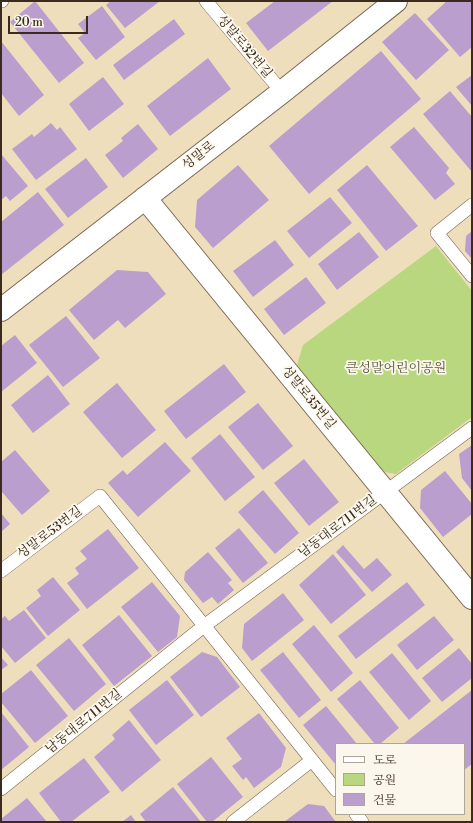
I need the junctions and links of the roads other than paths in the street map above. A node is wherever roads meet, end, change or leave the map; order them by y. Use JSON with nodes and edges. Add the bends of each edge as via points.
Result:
{"nodes":[{"id":1,"x":206,"y":1,"type":"edge"},
{"id":2,"x":396,"y":1,"type":"edge"},
{"id":3,"x":282,"y":92,"type":"junction"},
{"id":4,"x":144,"y":198,"type":"junction"},
{"id":5,"x":472,"y":205,"type":"edge"},
{"id":6,"x":472,"y":276,"type":"edge"},
{"id":7,"x":1,"y":310,"type":"edge"},
{"id":8,"x":472,"y":428,"type":"edge"},
{"id":9,"x":385,"y":492,"type":"junction"},
{"id":10,"x":1,"y":571,"type":"edge"},
{"id":11,"x":472,"y":598,"type":"edge"},
{"id":12,"x":204,"y":626,"type":"junction"},
{"id":13,"x":312,"y":760,"type":"junction"},
{"id":14,"x":1,"y":789,"type":"edge"},
{"id":15,"x":335,"y":789,"type":"edge"},
{"id":16,"x":233,"y":822,"type":"edge"}],
"edges":[{"from":1,"to":3,"type":"lane","name":"성말로32번길"},
{"from":2,"to":3,"type":"street","name":"성말로"},
{"from":3,"to":4,"type":"street","name":"성말로"},
{"from":4,"to":7,"type":"street","name":"성말로"},
{"from":4,"to":9,"type":"street","name":"성말로35번길"},
{"from":5,"to":6,"type":"lane","via":[[437,233]]},
{"from":8,"to":9,"type":"lane","name":"남동대로711번길"},
{"from":9,"to":11,"type":"street","name":"성말로35번길"},
{"from":9,"to":12,"type":"lane","name":"남동대로711번길"},
{"from":10,"to":12,"type":"lane","name":"성말로53번길","via":[[100,496]]},
{"from":12,"to":13,"type":"lane"},
{"from":12,"to":14,"type":"lane","name":"남동대로711번길"},
{"from":13,"to":15,"type":"lane"},
{"from":13,"to":16,"type":"lane"}]}
